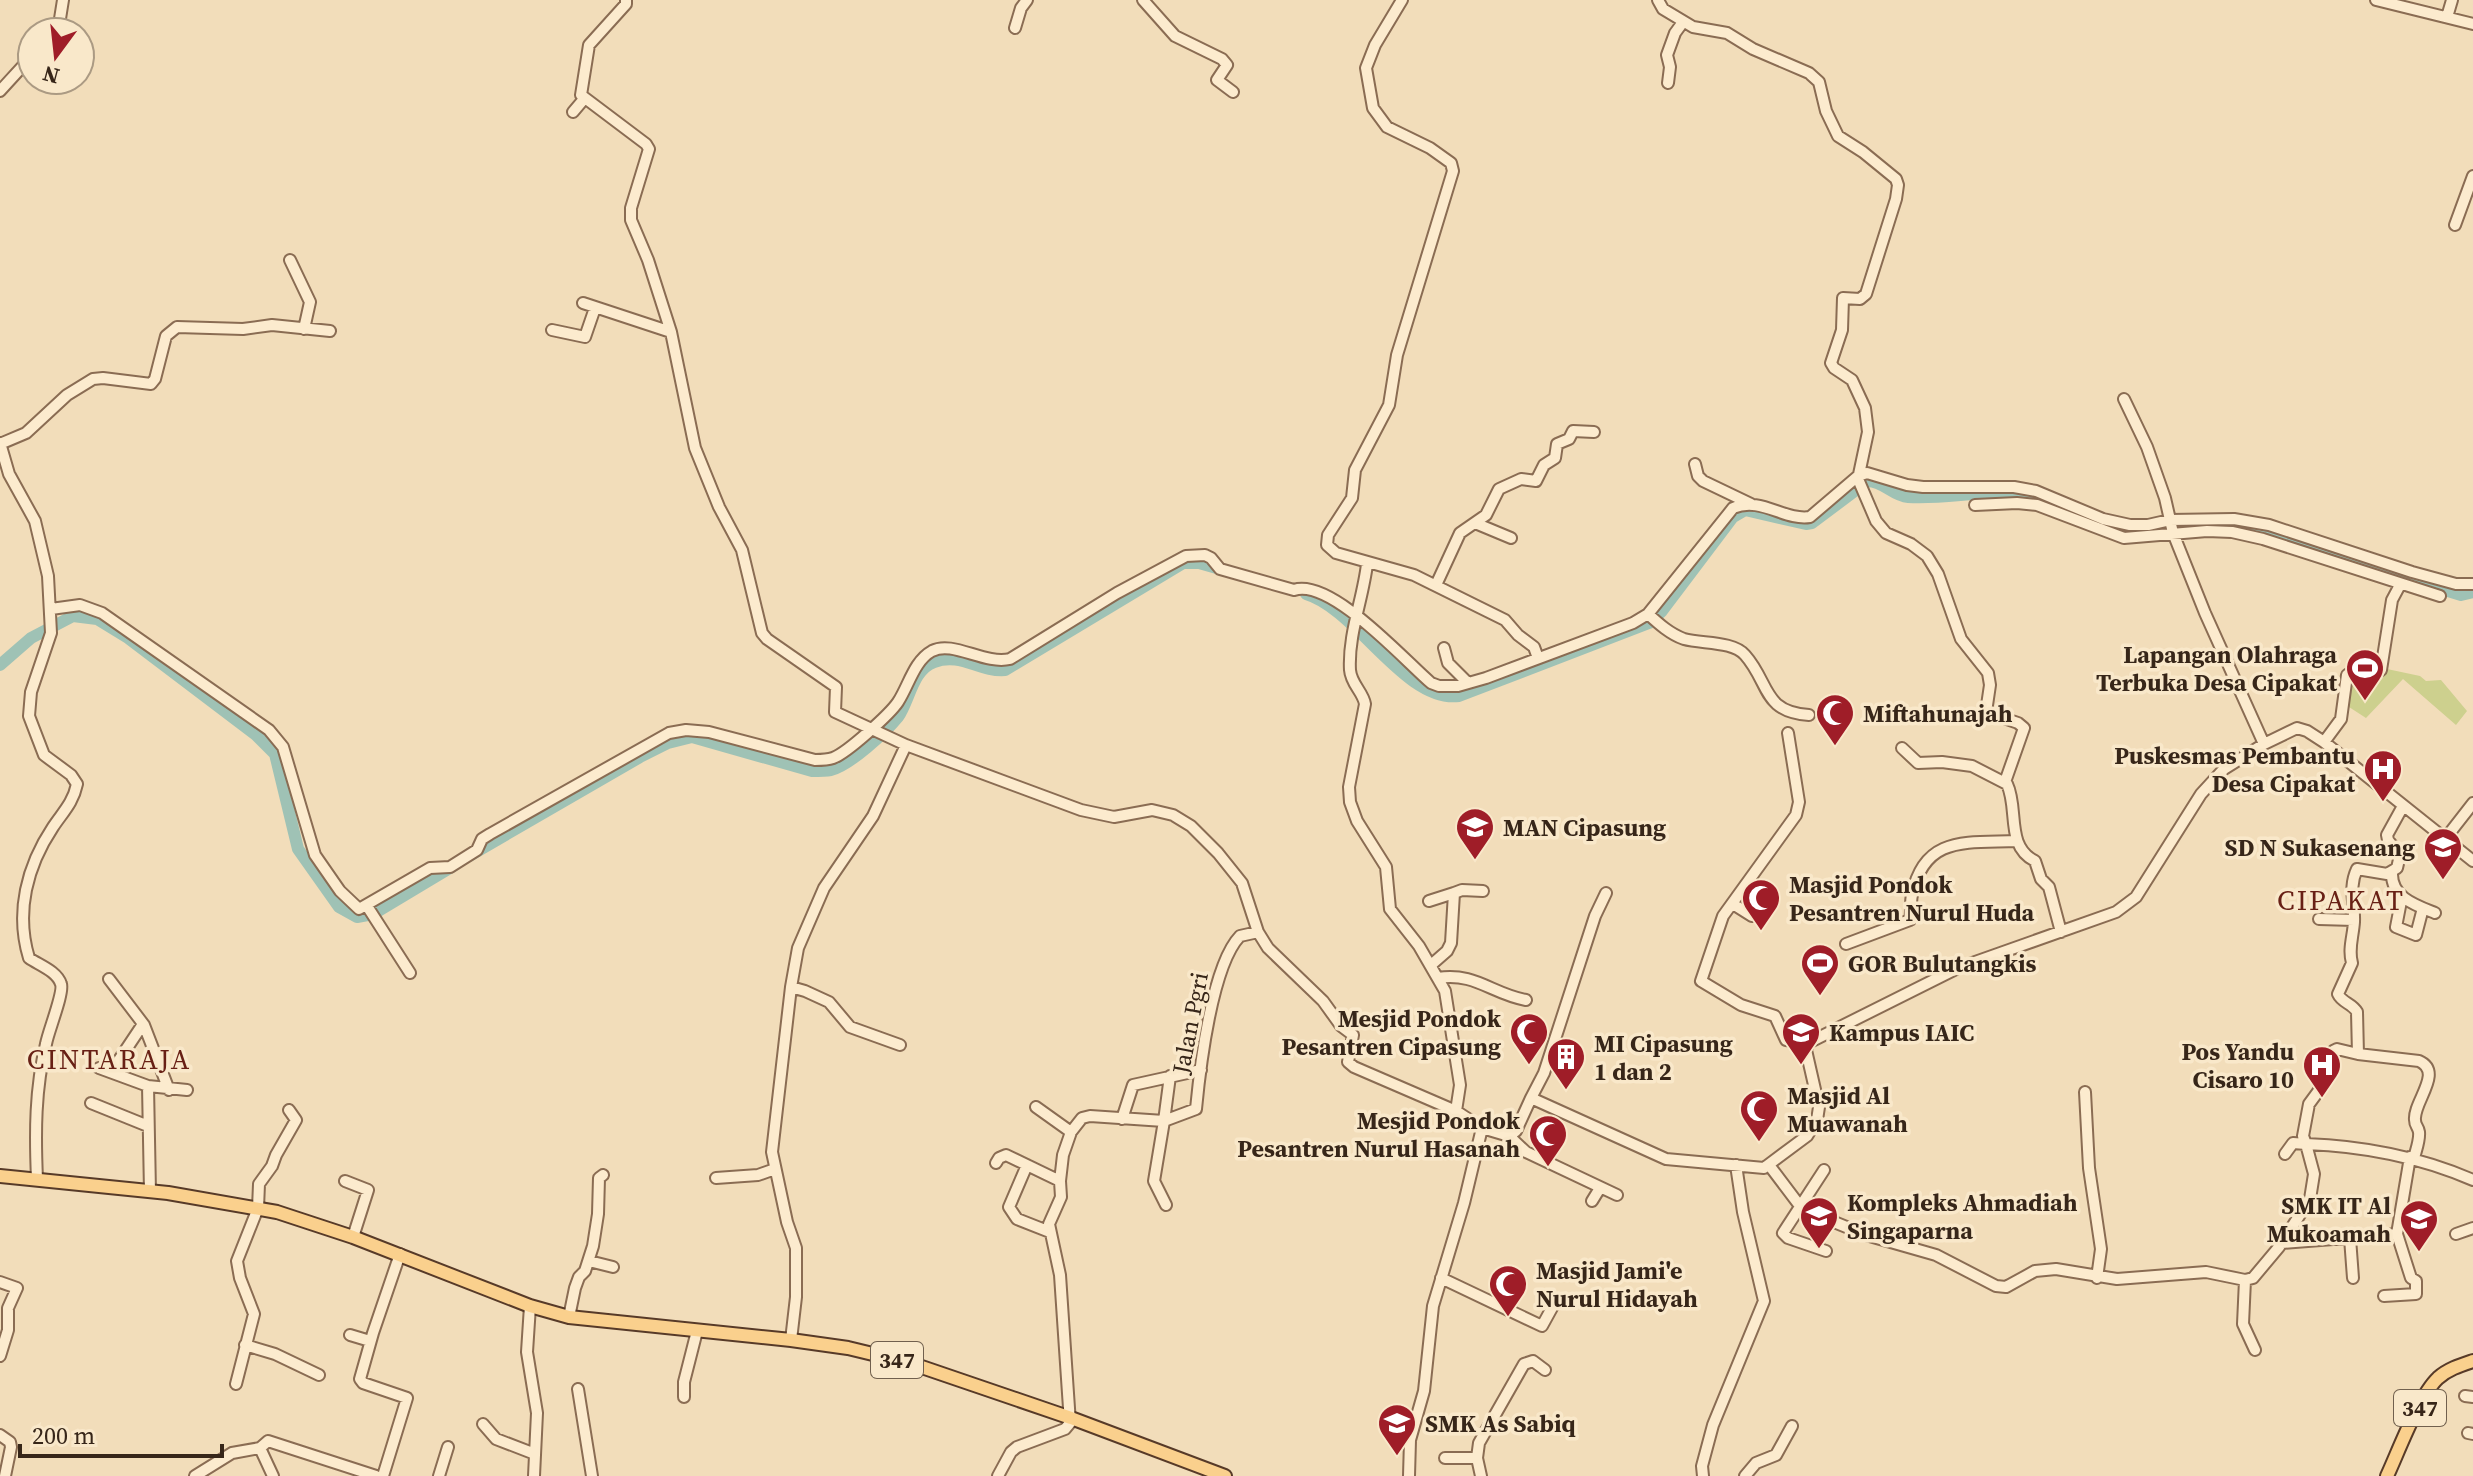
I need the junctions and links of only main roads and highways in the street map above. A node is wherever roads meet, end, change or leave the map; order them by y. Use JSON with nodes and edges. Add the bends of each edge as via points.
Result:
{"nodes":[{"id":1,"x":0,"y":1176,"type":"edge"},
{"id":2,"x":2473,"y":1361,"type":"edge"},
{"id":3,"x":1225,"y":1476,"type":"edge"},
{"id":4,"x":2387,"y":1476,"type":"edge"}],
"edges":[{"from":1,"to":3,"type":"main road","number":"347","via":[[150,1192],[305,1219],[569,1317],[791,1340],[910,1363]]},
{"from":2,"to":4,"type":"main road","number":"347","via":[[2433,1384]]}]}
